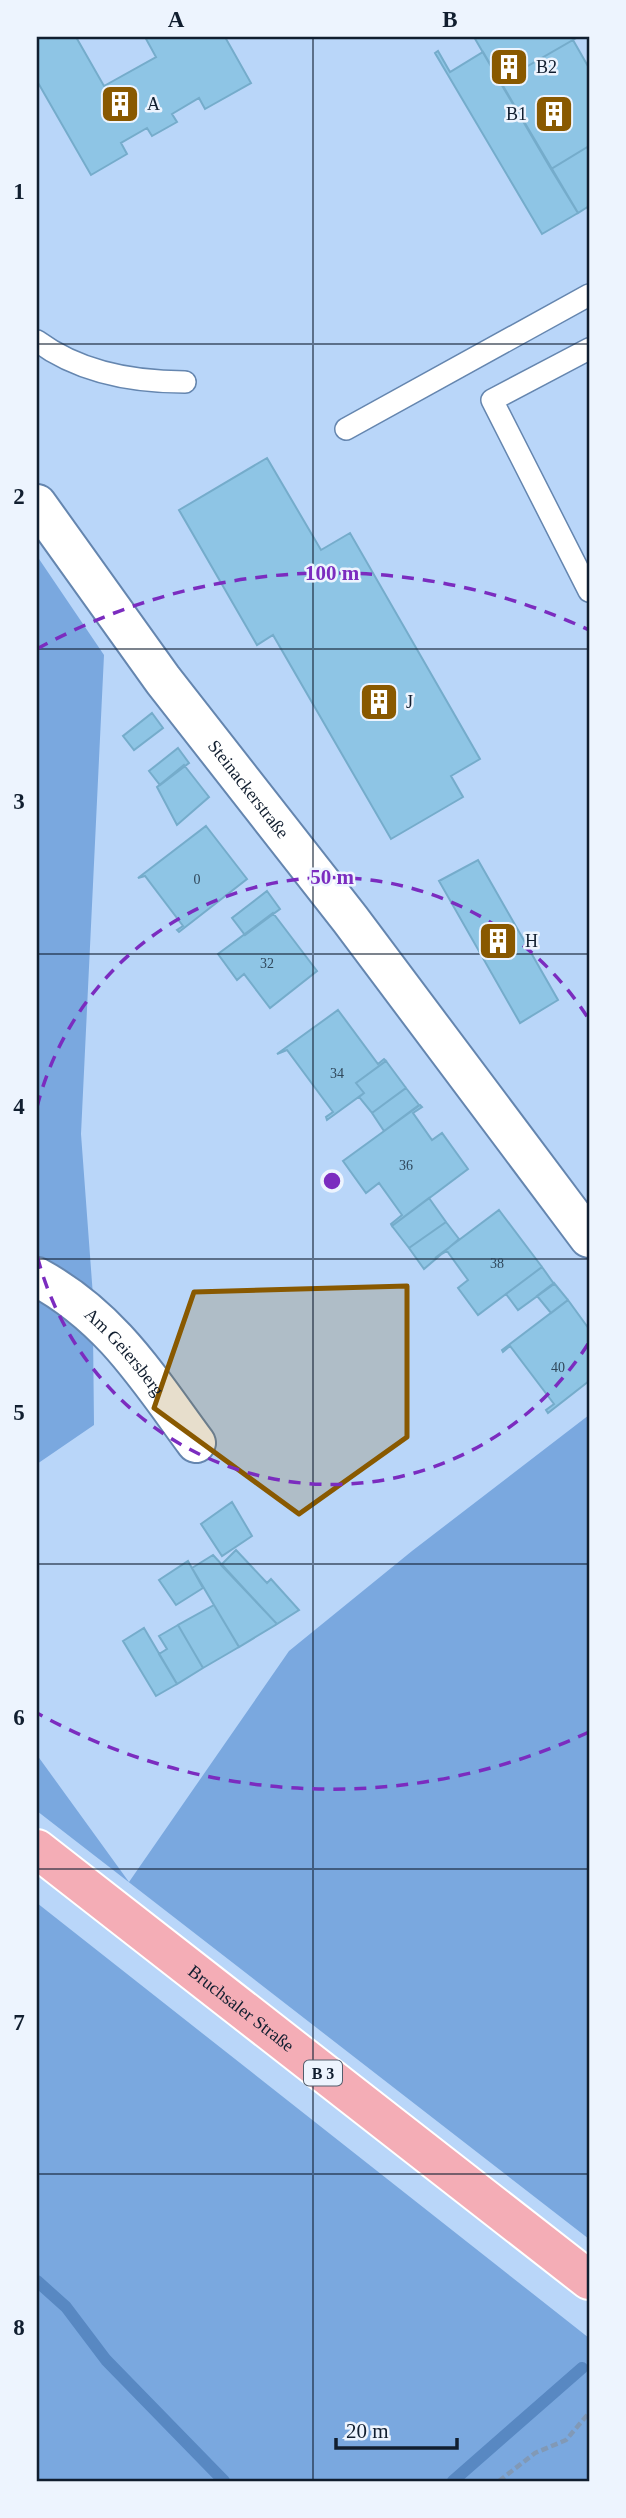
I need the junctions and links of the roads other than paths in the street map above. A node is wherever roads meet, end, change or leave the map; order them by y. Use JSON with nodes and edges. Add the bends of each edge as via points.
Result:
{"nodes":[{"id":1,"x":589,"y":295,"type":"edge"},
{"id":2,"x":37,"y":341,"type":"edge"},
{"id":3,"x":589,"y":349,"type":"edge"},
{"id":4,"x":185,"y":382,"type":"dead end"},
{"id":5,"x":346,"y":429,"type":"dead end"},
{"id":6,"x":37,"y":505,"type":"edge"},
{"id":7,"x":589,"y":591,"type":"edge"},
{"id":8,"x":589,"y":1238,"type":"edge"},
{"id":9,"x":37,"y":1278,"type":"edge"},
{"id":10,"x":196,"y":1443,"type":"dead end"},
{"id":11,"x":47,"y":1857,"type":"edge"},
{"id":12,"x":589,"y":2280,"type":"edge"}],
"edges":[{"from":1,"to":5,"type":"lane"},
{"from":2,"to":4,"type":"lane","via":[[60,358],[143,382]]},
{"from":3,"to":7,"type":"lane","via":[[492,400]]},
{"from":6,"to":8,"type":"street","name":"Steinackerstraße","via":[[163,680],[350,919]]},
{"from":9,"to":10,"type":"street","name":"Am Geiersberg","via":[[70,1295],[130,1352]]},
{"from":11,"to":12,"type":"main road","name":"Bruchsaler Straße","number":"B 3"}]}
